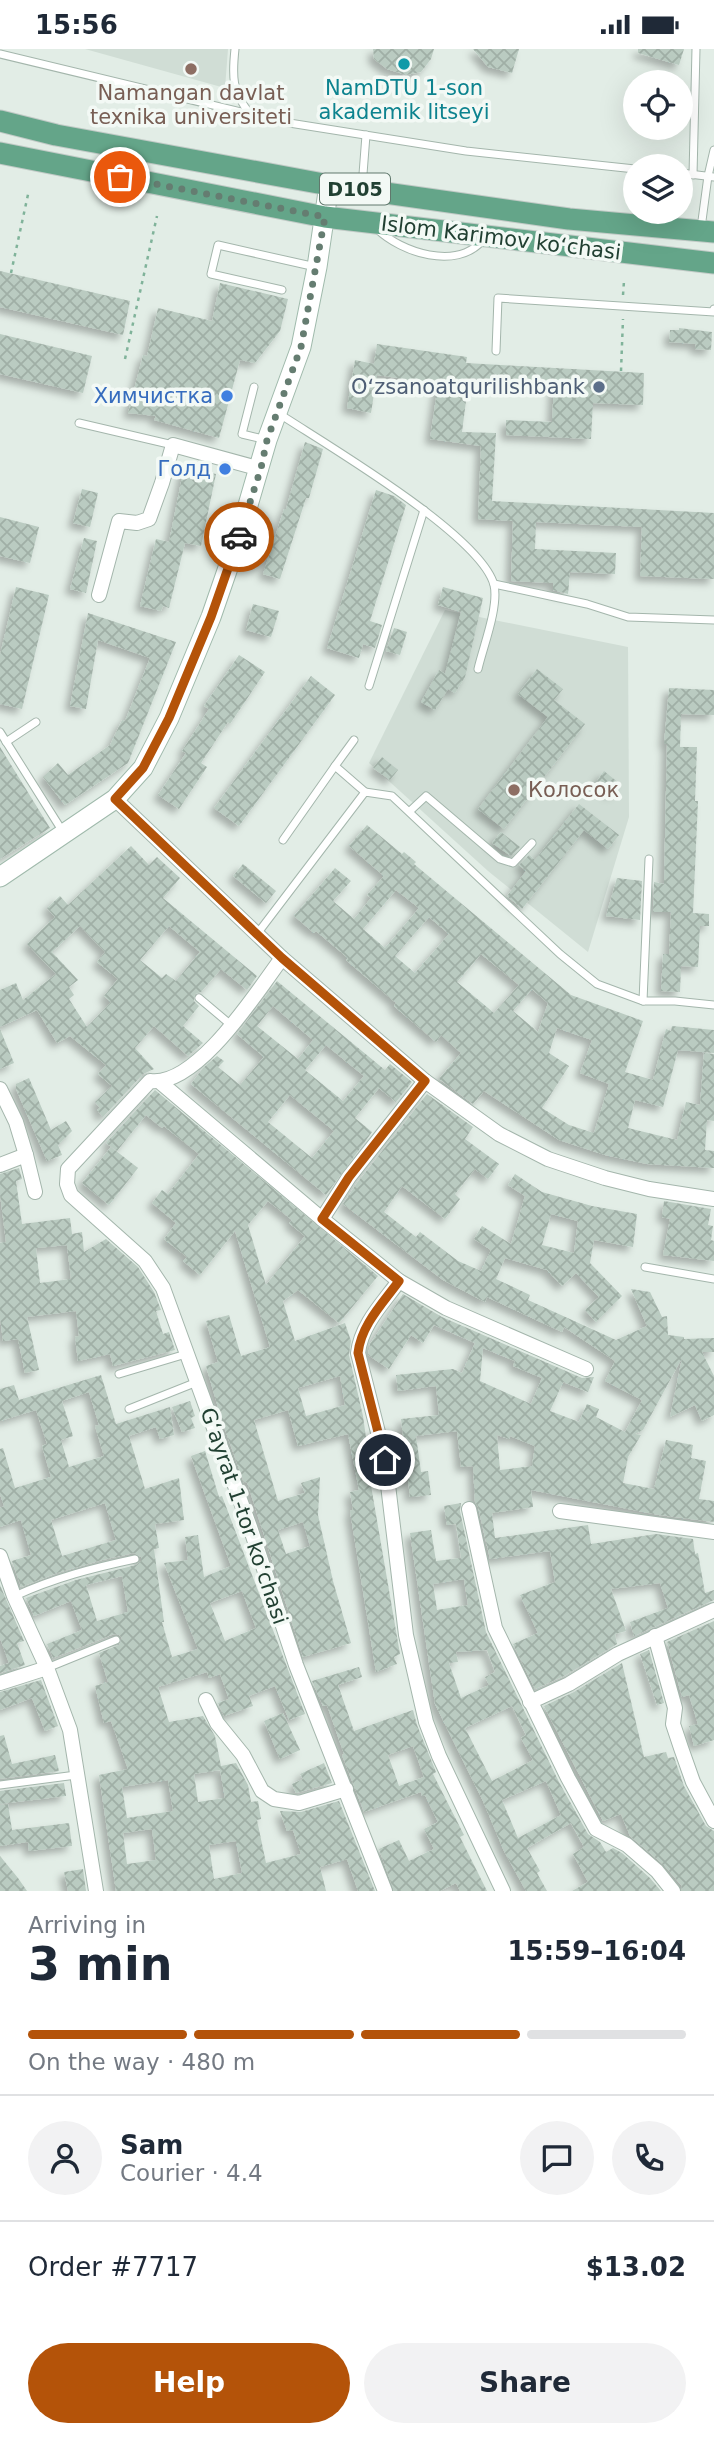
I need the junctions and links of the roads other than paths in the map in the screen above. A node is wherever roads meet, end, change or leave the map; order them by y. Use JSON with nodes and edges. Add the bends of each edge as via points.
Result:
{"nodes":[{"id":1,"x":234,"y":49,"type":"edge"},
{"id":2,"x":696,"y":49,"type":"edge"},
{"id":3,"x":0,"y":54,"type":"edge"},
{"id":4,"x":250,"y":114,"type":"junction"},
{"id":5,"x":0,"y":121,"type":"edge"},
{"id":6,"x":366,"y":135,"type":"junction"},
{"id":7,"x":714,"y":150,"type":"edge"},
{"id":8,"x":0,"y":153,"type":"edge"},
{"id":9,"x":623,"y":168,"type":"edge"},
{"id":10,"x":693,"y":175,"type":"joint"},
{"id":11,"x":711,"y":177,"type":"edge"},
{"id":12,"x":329,"y":185,"type":"junction"},
{"id":13,"x":362,"y":190,"type":"junction"},
{"id":14,"x":325,"y":217,"type":"junction"},
{"id":15,"x":708,"y":232,"type":"edge"},
{"id":16,"x":714,"y":263,"type":"edge"},
{"id":17,"x":317,"y":267,"type":"junction"},
{"id":18,"x":282,"y":290,"type":"dead end"},
{"id":19,"x":714,"y":309,"type":"edge"},
{"id":20,"x":496,"y":351,"type":"dead end"},
{"id":21,"x":254,"y":387,"type":"dead end"},
{"id":22,"x":277,"y":413,"type":"junction"},
{"id":23,"x":79,"y":423,"type":"dead end"},
{"id":24,"x":267,"y":440,"type":"junction"},
{"id":25,"x":173,"y":445,"type":"junction"},
{"id":26,"x":261,"y":468,"type":"junction"},
{"id":27,"x":424,"y":510,"type":"junction"},
{"id":28,"x":494,"y":584,"type":"junction"},
{"id":29,"x":99,"y":595,"type":"dead end"},
{"id":30,"x":714,"y":620,"type":"edge"},
{"id":31,"x":478,"y":669,"type":"dead end"},
{"id":32,"x":369,"y":686,"type":"dead end"},
{"id":33,"x":36,"y":722,"type":"dead end"},
{"id":34,"x":0,"y":732,"type":"edge"},
{"id":35,"x":354,"y":740,"type":"dead end"},
{"id":36,"x":6,"y":742,"type":"junction"},
{"id":37,"x":335,"y":766,"type":"junction"},
{"id":38,"x":365,"y":792,"type":"junction"},
{"id":39,"x":115,"y":799,"type":"junction"},
{"id":40,"x":410,"y":811,"type":"junction"},
{"id":41,"x":64,"y":835,"type":"junction"},
{"id":42,"x":283,"y":840,"type":"dead end"},
{"id":43,"x":532,"y":843,"type":"dead end"},
{"id":44,"x":649,"y":859,"type":"dead end"},
{"id":45,"x":0,"y":877,"type":"edge"},
{"id":46,"x":257,"y":934,"type":"junction"},
{"id":47,"x":282,"y":958,"type":"junction"},
{"id":48,"x":199,"y":998,"type":"dead end"},
{"id":49,"x":643,"y":1001,"type":"junction"},
{"id":50,"x":714,"y":1005,"type":"edge"},
{"id":51,"x":232,"y":1025,"type":"junction"},
{"id":52,"x":425,"y":1081,"type":"junction"},
{"id":53,"x":161,"y":1083,"type":"junction"},
{"id":54,"x":0,"y":1089,"type":"edge"},
{"id":55,"x":26,"y":1155,"type":"junction"},
{"id":56,"x":0,"y":1165,"type":"edge"},
{"id":57,"x":35,"y":1192,"type":"dead end"},
{"id":58,"x":714,"y":1199,"type":"edge"},
{"id":59,"x":322,"y":1219,"type":"junction"},
{"id":60,"x":645,"y":1267,"type":"dead end"},
{"id":61,"x":714,"y":1279,"type":"edge"},
{"id":62,"x":399,"y":1281,"type":"junction"},
{"id":63,"x":187,"y":1353,"type":"junction"},
{"id":64,"x":586,"y":1369,"type":"dead end"},
{"id":65,"x":118,"y":1374,"type":"dead end"},
{"id":66,"x":197,"y":1382,"type":"junction"},
{"id":67,"x":129,"y":1409,"type":"dead end"},
{"id":68,"x":469,"y":1509,"type":"dead end"},
{"id":69,"x":560,"y":1511,"type":"dead end"},
{"id":70,"x":714,"y":1532,"type":"edge"},
{"id":71,"x":0,"y":1556,"type":"edge"},
{"id":72,"x":135,"y":1559,"type":"dead end"},
{"id":73,"x":14,"y":1596,"type":"junction"},
{"id":74,"x":714,"y":1610,"type":"edge"},
{"id":75,"x":655,"y":1636,"type":"junction"},
{"id":76,"x":116,"y":1640,"type":"dead end"},
{"id":77,"x":47,"y":1668,"type":"junction"},
{"id":78,"x":0,"y":1683,"type":"edge"},
{"id":79,"x":205,"y":1700,"type":"dead end"},
{"id":80,"x":530,"y":1702,"type":"junction"},
{"id":81,"x":76,"y":1775,"type":"junction"},
{"id":82,"x":0,"y":1785,"type":"edge"},
{"id":83,"x":346,"y":1789,"type":"junction"},
{"id":84,"x":714,"y":1821,"type":"edge"},
{"id":85,"x":96,"y":1891,"type":"edge"},
{"id":86,"x":385,"y":1891,"type":"edge"},
{"id":87,"x":503,"y":1891,"type":"edge"},
{"id":88,"x":673,"y":1891,"type":"edge"}],
"edges":[{"from":1,"to":4,"type":"lane","via":[[233,82]]},
{"from":2,"to":10,"type":"lane"},
{"from":3,"to":4,"type":"lane"},
{"from":4,"to":6,"type":"lane"},
{"from":5,"to":12,"type":"main road","name":"Islom Karimov koʻchasi","number":"D105"},
{"from":6,"to":9,"type":"lane"},
{"from":6,"to":13,"type":"lane"},
{"from":7,"to":11,"type":"lane"},
{"from":8,"to":14,"type":"main road","name":"Islom Karimov koʻchasi","number":"D105"},
{"from":10,"to":11,"type":"lane"},
{"from":11,"to":15,"type":"lane"},
{"from":12,"to":13,"type":"main road","name":"Islom Karimov koʻchasi","number":"D105"},
{"from":12,"to":14,"type":"street"},
{"from":13,"to":15,"type":"main road","name":"Islom Karimov koʻchasi","number":"D105","via":[[569,219]]},
{"from":14,"to":16,"type":"main road","name":"Islom Karimov koʻchasi","number":"D105"},
{"from":14,"to":17,"type":"street"},
{"from":17,"to":18,"type":"lane","via":[[218,245],[211,274]]},
{"from":17,"to":22,"type":"street","via":[[301,347]]},
{"from":19,"to":20,"type":"lane","via":[[498,298]]},
{"from":21,"to":24,"type":"lane","via":[[242,434]]},
{"from":22,"to":24,"type":"street"},
{"from":22,"to":27,"type":"lane"},
{"from":23,"to":25,"type":"lane"},
{"from":24,"to":26,"type":"street"},
{"from":25,"to":26,"type":"street"},
{"from":25,"to":29,"type":"street","via":[[149,519],[119,521]]},
{"from":26,"to":39,"type":"street","via":[[211,617],[169,718],[143,768]]},
{"from":27,"to":28,"type":"lane","via":[[472,551]]},
{"from":27,"to":32,"type":"lane"},
{"from":28,"to":30,"type":"lane","via":[[628,617]]},
{"from":28,"to":31,"type":"lane","via":[[495,599]]},
{"from":33,"to":36,"type":"lane"},
{"from":34,"to":36,"type":"lane"},
{"from":35,"to":37,"type":"lane"},
{"from":36,"to":41,"type":"lane"},
{"from":37,"to":38,"type":"lane"},
{"from":37,"to":42,"type":"lane"},
{"from":38,"to":40,"type":"lane","via":[[392,796]]},
{"from":38,"to":46,"type":"lane"},
{"from":39,"to":41,"type":"street"},
{"from":39,"to":46,"type":"street"},
{"from":40,"to":43,"type":"lane","via":[[426,796],[500,859],[513,863]]},
{"from":40,"to":49,"type":"lane","via":[[560,954],[597,983]]},
{"from":41,"to":45,"type":"street"},
{"from":44,"to":49,"type":"lane"},
{"from":46,"to":47,"type":"street"},
{"from":47,"to":51,"type":"street"},
{"from":47,"to":52,"type":"street"},
{"from":48,"to":51,"type":"lane"},
{"from":49,"to":50,"type":"lane"},
{"from":51,"to":53,"type":"street","via":[[202,1058]]},
{"from":52,"to":58,"type":"street","via":[[499,1134],[548,1159],[649,1189]]},
{"from":52,"to":59,"type":"street"},
{"from":53,"to":59,"type":"street"},
{"from":53,"to":63,"type":"street","name":"Gʻayrat 1-tor koʻchasi","via":[[150,1081],[68,1170],[67,1184],[71,1195],[145,1261],[163,1288]]},
{"from":54,"to":55,"type":"street"},
{"from":55,"to":56,"type":"street"},
{"from":55,"to":57,"type":"street"},
{"from":59,"to":62,"type":"street"},
{"from":60,"to":61,"type":"lane"},
{"from":62,"to":64,"type":"street","via":[[446,1308]]},
{"from":62,"to":87,"type":"street","via":[[365,1329],[358,1353],[385,1460],[405,1635],[426,1722]]},
{"from":63,"to":65,"type":"lane"},
{"from":63,"to":66,"type":"street","name":"Gʻayrat 1-tor koʻchasi"},
{"from":66,"to":67,"type":"lane"},
{"from":66,"to":83,"type":"street","name":"Gʻayrat 1-tor koʻchasi","via":[[296,1665]]},
{"from":68,"to":80,"type":"street","via":[[495,1628]]},
{"from":69,"to":70,"type":"street"},
{"from":71,"to":73,"type":"street"},
{"from":72,"to":73,"type":"lane","via":[[86,1569]]},
{"from":73,"to":77,"type":"street"},
{"from":74,"to":75,"type":"street"},
{"from":75,"to":80,"type":"street"},
{"from":75,"to":84,"type":"street","via":[[675,1708],[673,1724],[693,1782]]},
{"from":76,"to":77,"type":"lane"},
{"from":77,"to":78,"type":"street"},
{"from":77,"to":81,"type":"street","via":[[70,1730]]},
{"from":79,"to":83,"type":"street","via":[[262,1790],[274,1799],[299,1803]]},
{"from":80,"to":88,"type":"street","via":[[596,1829],[628,1845]]},
{"from":81,"to":82,"type":"lane"},
{"from":81,"to":85,"type":"street"},
{"from":83,"to":86,"type":"street","name":"Gʻayrat 1-tor koʻchasi"}]}
